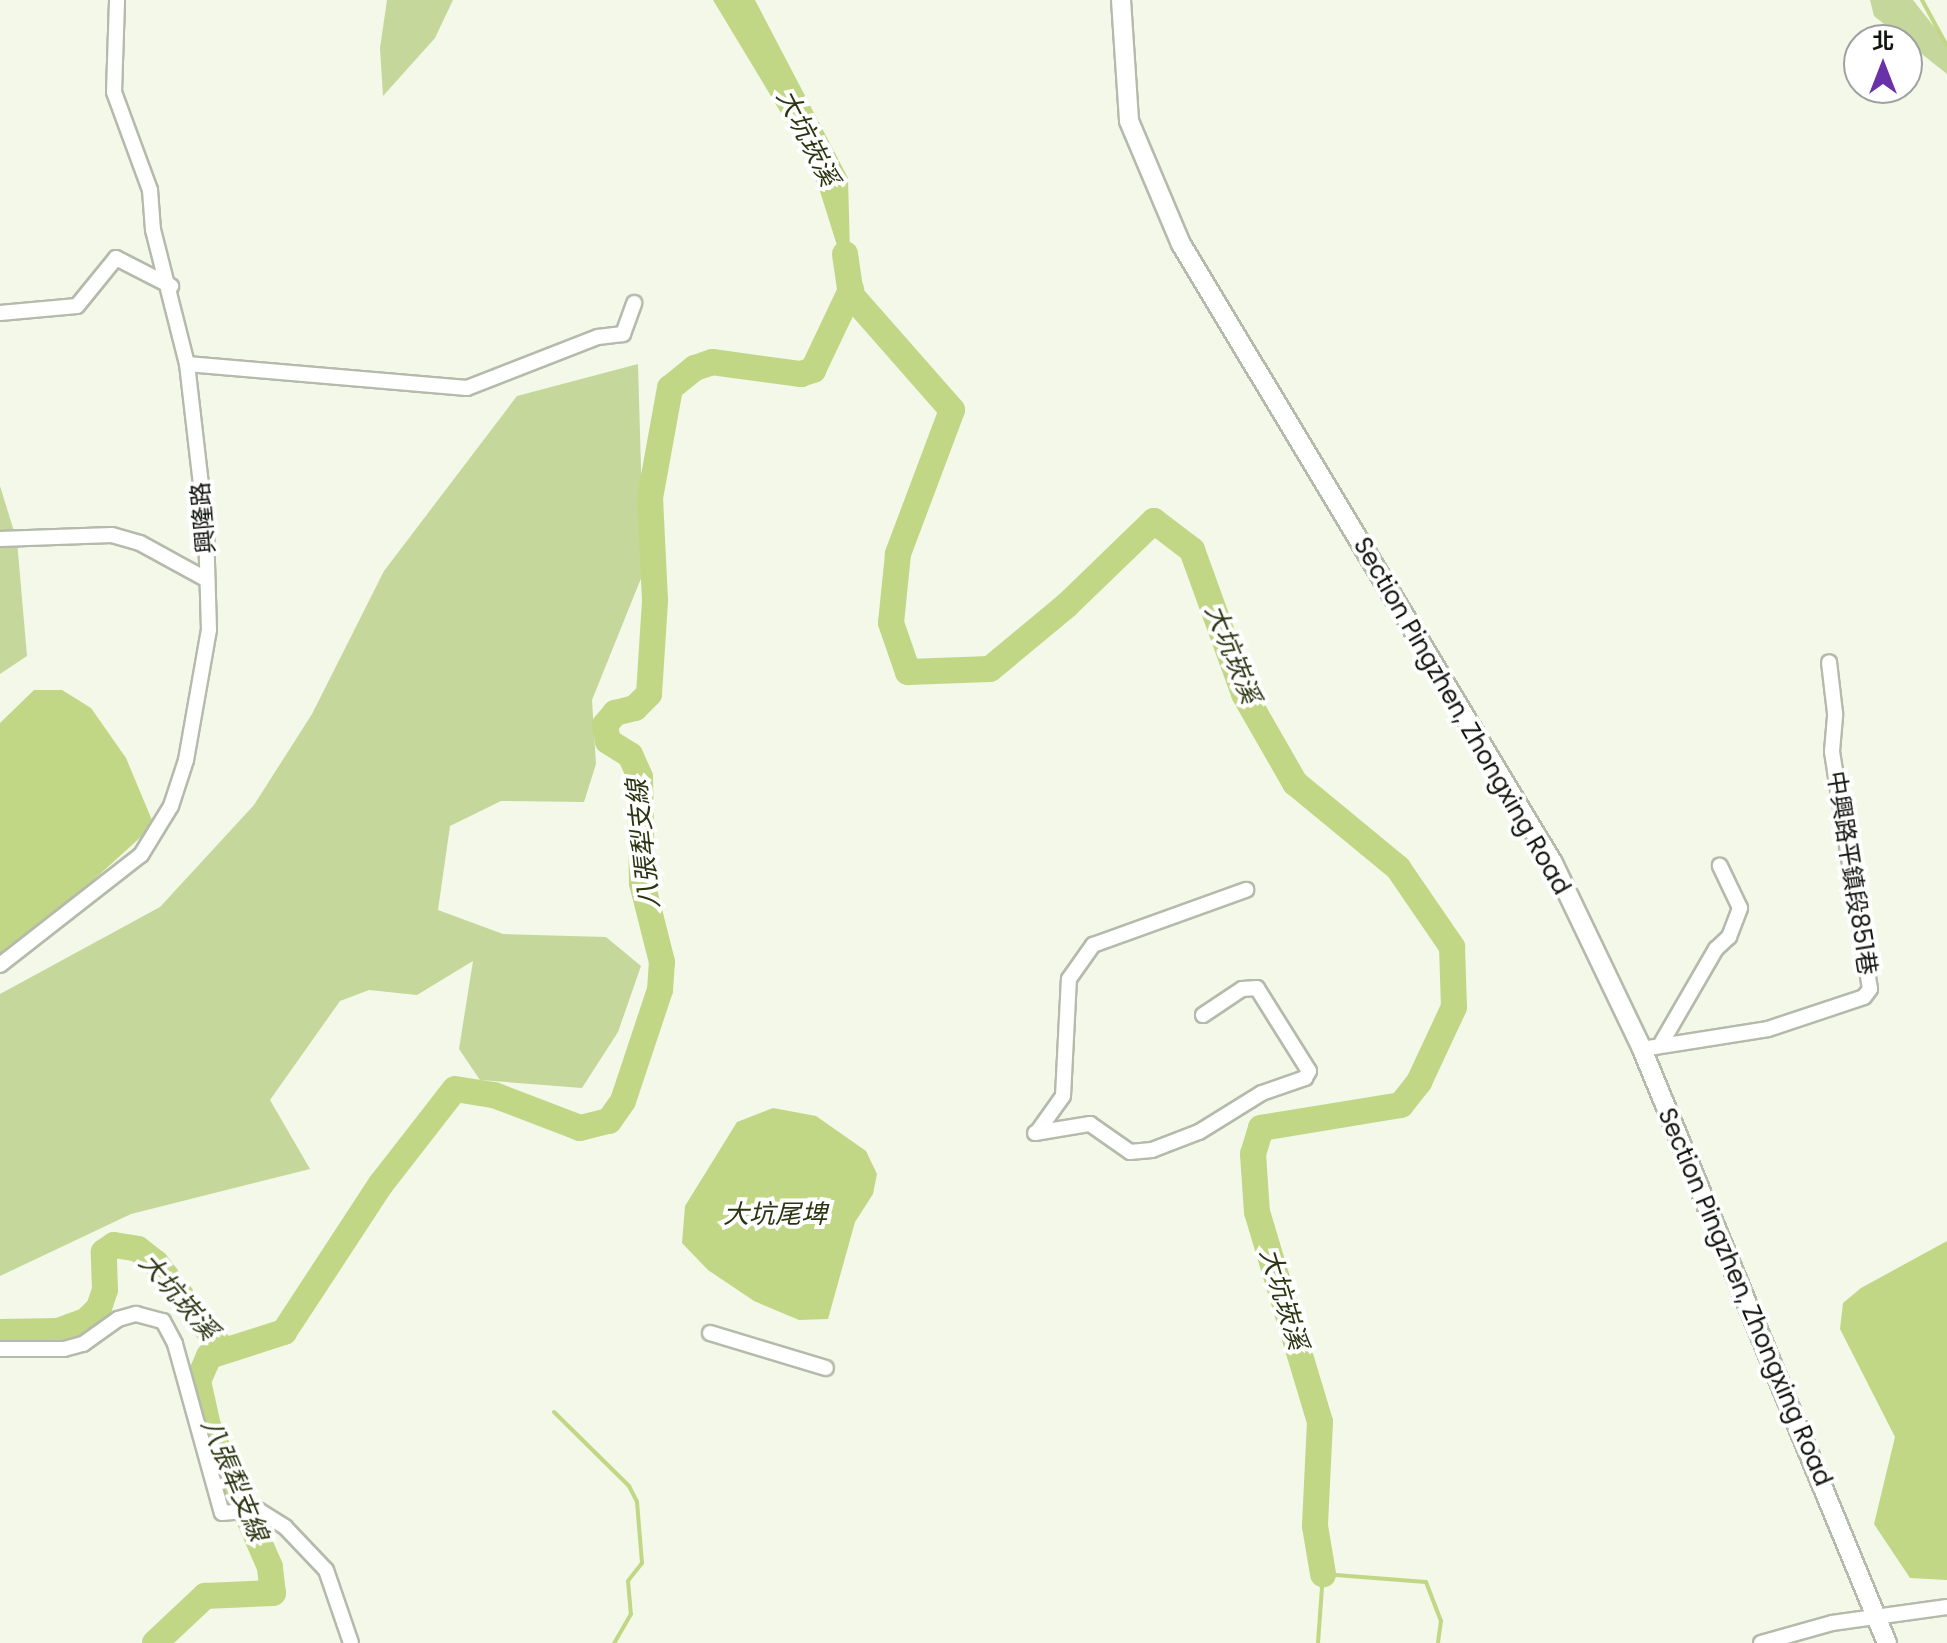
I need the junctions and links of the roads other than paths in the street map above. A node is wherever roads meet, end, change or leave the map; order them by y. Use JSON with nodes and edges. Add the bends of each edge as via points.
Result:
{"nodes":[{"id":1,"x":117,"y":0,"type":"edge"},
{"id":2,"x":1121,"y":0,"type":"edge"},
{"id":3,"x":171,"y":286,"type":"junction"},
{"id":4,"x":634,"y":303,"type":"dead end"},
{"id":5,"x":0,"y":313,"type":"edge"},
{"id":6,"x":187,"y":364,"type":"junction"},
{"id":7,"x":0,"y":539,"type":"edge"},
{"id":8,"x":204,"y":578,"type":"junction"},
{"id":9,"x":1829,"y":662,"type":"dead end"},
{"id":10,"x":1720,"y":866,"type":"dead end"},
{"id":11,"x":1246,"y":890,"type":"dead end"},
{"id":12,"x":0,"y":965,"type":"edge"},
{"id":13,"x":1203,"y":1015,"type":"dead end"},
{"id":14,"x":1662,"y":1042,"type":"junction"},
{"id":15,"x":1642,"y":1049,"type":"junction"},
{"id":16,"x":710,"y":1333,"type":"dead end"},
{"id":17,"x":0,"y":1349,"type":"edge"},
{"id":18,"x":826,"y":1368,"type":"dead end"},
{"id":19,"x":1947,"y":1607,"type":"edge"},
{"id":20,"x":1878,"y":1619,"type":"junction"},
{"id":21,"x":351,"y":1643,"type":"edge"},
{"id":22,"x":1761,"y":1643,"type":"edge"},
{"id":23,"x":1887,"y":1643,"type":"edge"}],
"edges":[{"from":1,"to":3,"type":"street","name":"興隆路","via":[[114,92],[150,190],[153,230]]},
{"from":2,"to":15,"type":"street","name":"Section Pingzhen, Zhongxing Road","via":[[1129,121],[1181,244],[1553,863]]},
{"from":3,"to":5,"type":"street","via":[[116,258],[77,306]]},
{"from":3,"to":6,"type":"street","name":"興隆路"},
{"from":4,"to":6,"type":"street","via":[[623,334],[598,337],[467,388]]},
{"from":6,"to":8,"type":"street","name":"興隆路","via":[[206,528]]},
{"from":7,"to":8,"type":"street","via":[[112,535],[140,543]]},
{"from":8,"to":12,"type":"street","name":"興隆路","via":[[209,630],[186,760],[171,806],[141,855]]},
{"from":9,"to":14,"type":"street","name":"中興路平鎮段851巷","via":[[1835,713],[1832,751],[1870,989],[1864,997],[1768,1029]]},
{"from":10,"to":14,"type":"street","via":[[1740,908],[1729,937],[1716,949]]},
{"from":11,"to":13,"type":"street","via":[[1093,945],[1069,979],[1063,1096],[1035,1133],[1090,1124],[1130,1152],[1152,1150],[1199,1132],[1262,1093],[1305,1078],[1309,1071],[1257,988],[1242,989]]},
{"from":14,"to":15,"type":"street","name":"中興路平鎮段851巷"},
{"from":15,"to":20,"type":"street","name":"Section Pingzhen, Zhongxing Road"},
{"from":16,"to":18,"type":"street"},
{"from":17,"to":21,"type":"street","via":[[64,1349],[136,1314],[163,1321],[175,1344],[196,1436],[222,1513],[258,1510],[285,1527],[326,1570]]},
{"from":19,"to":20,"type":"street"},
{"from":20,"to":22,"type":"street","via":[[1832,1623]]},
{"from":20,"to":23,"type":"street","name":"Section Pingzhen, Zhongxing Road"}]}
